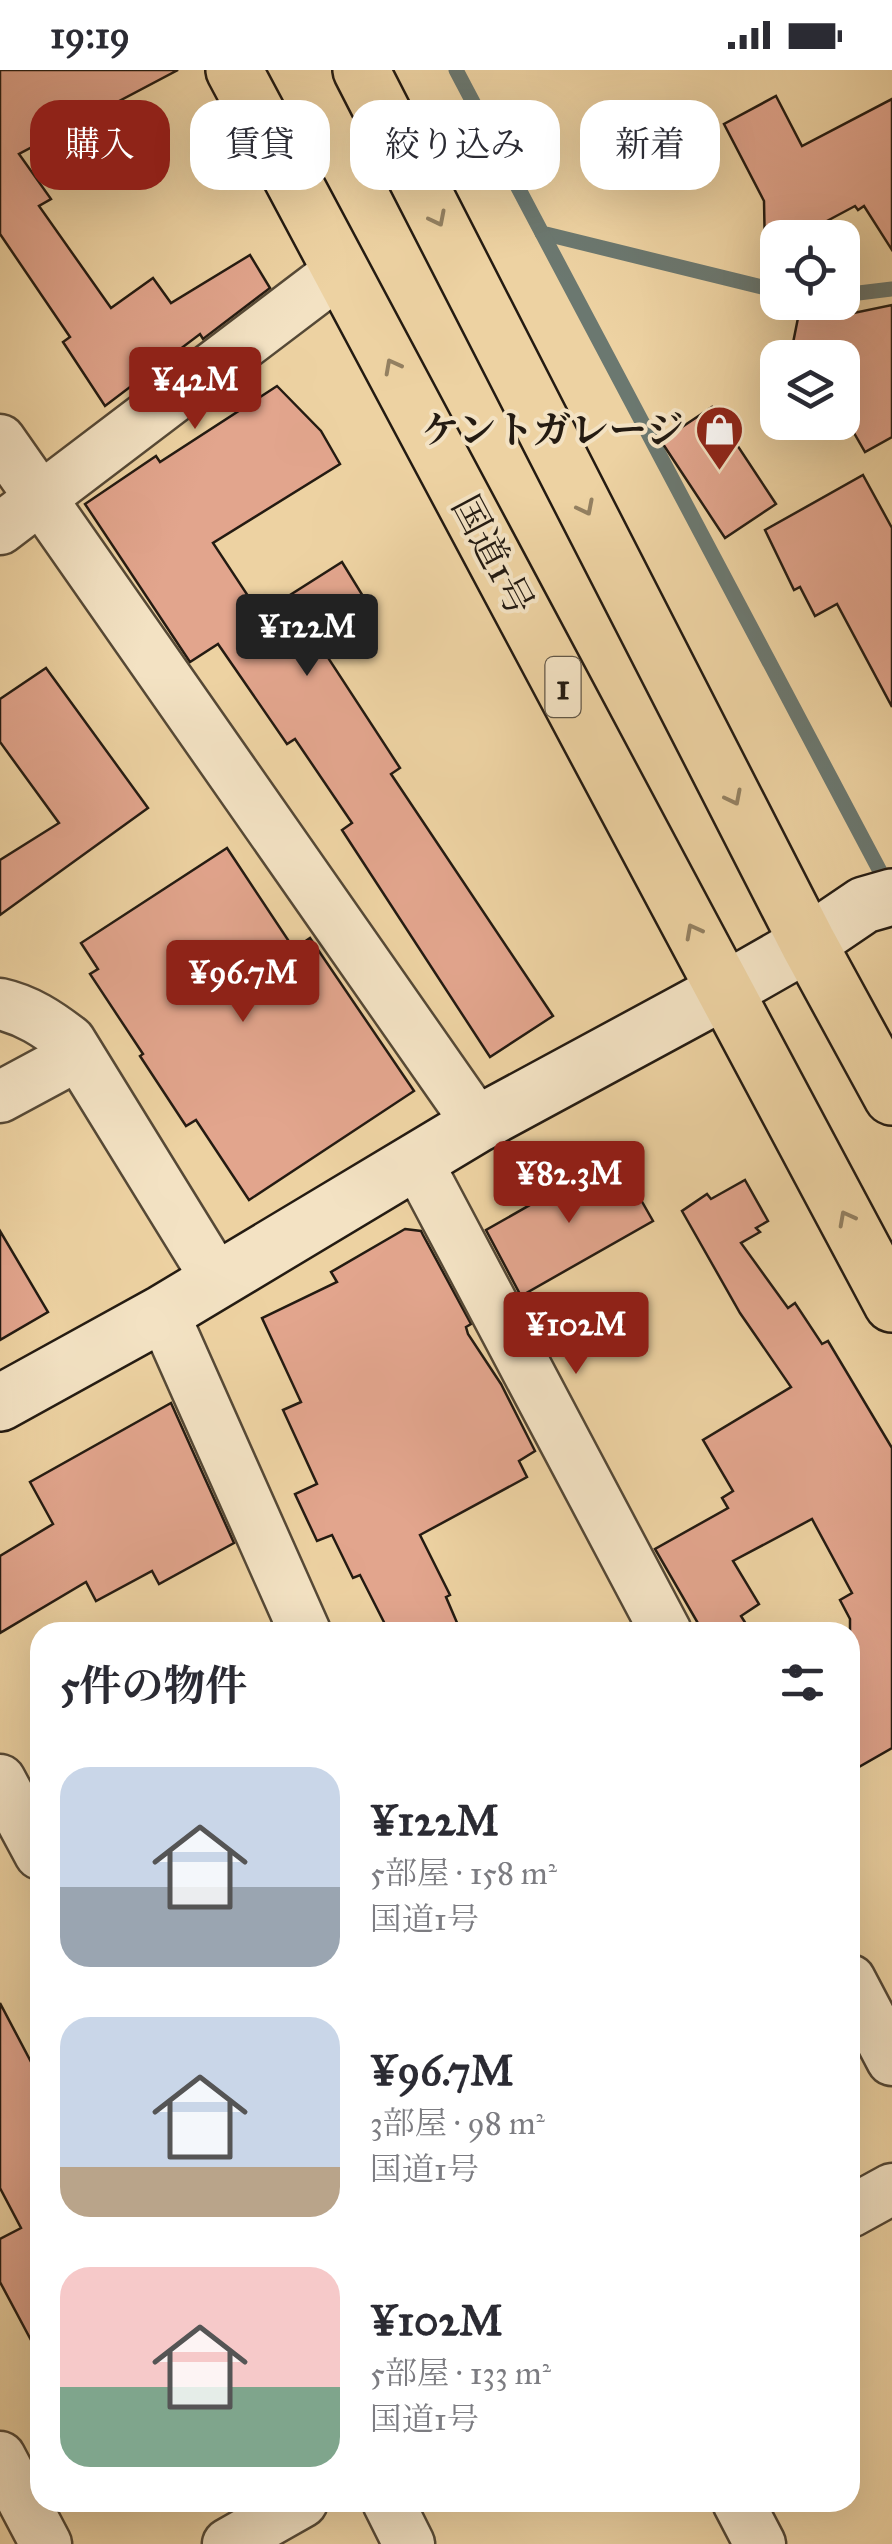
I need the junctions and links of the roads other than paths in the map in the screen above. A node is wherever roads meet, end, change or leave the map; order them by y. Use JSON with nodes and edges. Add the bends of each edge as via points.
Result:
{"nodes":[{"id":1,"x":234,"y":70,"type":"edge"},
{"id":2,"x":361,"y":70,"type":"edge"},
{"id":3,"x":341,"y":270,"type":"junction"},
{"id":4,"x":0,"y":440,"type":"edge"},
{"id":5,"x":42,"y":498,"type":"junction"},
{"id":6,"x":0,"y":529,"type":"edge"},
{"id":7,"x":892,"y":896,"type":"edge"},
{"id":8,"x":808,"y":944,"type":"junction"},
{"id":9,"x":724,"y":991,"type":"junction"},
{"id":10,"x":0,"y":1004,"type":"edge"},
{"id":11,"x":78,"y":1055,"type":"junction"},
{"id":12,"x":892,"y":1097,"type":"edge"},
{"id":13,"x":0,"y":1098,"type":"edge"},
{"id":14,"x":478,"y":1124,"type":"junction"},
{"id":15,"x":416,"y":1160,"type":"junction"},
{"id":16,"x":216,"y":1278,"type":"junction"},
{"id":17,"x":892,"y":1304,"type":"edge"},
{"id":18,"x":162,"y":1313,"type":"junction"},
{"id":19,"x":0,"y":1403,"type":"edge"},
{"id":20,"x":301,"y":1622,"type":"edge"},
{"id":21,"x":661,"y":1622,"type":"edge"},
{"id":22,"x":0,"y":1780,"type":"edge"},
{"id":23,"x":26,"y":1859,"type":"edge"},
{"id":24,"x":860,"y":1999,"type":"edge"},
{"id":25,"x":892,"y":2060,"type":"edge"},
{"id":26,"x":892,"y":2189,"type":"edge"},
{"id":27,"x":860,"y":2207,"type":"edge"},
{"id":28,"x":0,"y":2457,"type":"edge"},
{"id":29,"x":284,"y":2512,"type":"edge"},
{"id":30,"x":393,"y":2512,"type":"edge"},
{"id":31,"x":743,"y":2512,"type":"edge"},
{"id":32,"x":46,"y":2544,"type":"edge"},
{"id":33,"x":228,"y":2544,"type":"edge"},
{"id":34,"x":410,"y":2544,"type":"edge"},
{"id":35,"x":760,"y":2544,"type":"edge"}],
"edges":[{"from":1,"to":3,"type":"highway","name":"国道1号","number":"1"},
{"from":2,"to":8,"type":"highway","one_way":true},
{"from":3,"to":5,"type":"street"},
{"from":9,"to":3,"type":"highway","name":"国道1号","number":"1","one_way":true},
{"from":4,"to":5,"type":"street"},
{"from":5,"to":6,"type":"street"},
{"from":5,"to":14,"type":"street"},
{"from":7,"to":8,"type":"street","via":[[864,905]]},
{"from":8,"to":9,"type":"street"},
{"from":8,"to":12,"type":"highway"},
{"from":9,"to":14,"type":"street"},
{"from":17,"to":9,"type":"highway","name":"国道1号","number":"1","one_way":true},
{"from":10,"to":11,"type":"street","via":[[48,1023]]},
{"from":11,"to":13,"type":"street"},
{"from":11,"to":16,"type":"street"},
{"from":14,"to":15,"type":"street"},
{"from":15,"to":16,"type":"street"},
{"from":15,"to":21,"type":"street"},
{"from":16,"to":18,"type":"street"},
{"from":18,"to":19,"type":"street"},
{"from":18,"to":20,"type":"street"},
{"from":22,"to":23,"type":"street"},
{"from":24,"to":25,"type":"street"},
{"from":26,"to":27,"type":"street"},
{"from":28,"to":32,"type":"street"},
{"from":29,"to":33,"type":"street"},
{"from":30,"to":34,"type":"street"},
{"from":31,"to":35,"type":"street"}]}
